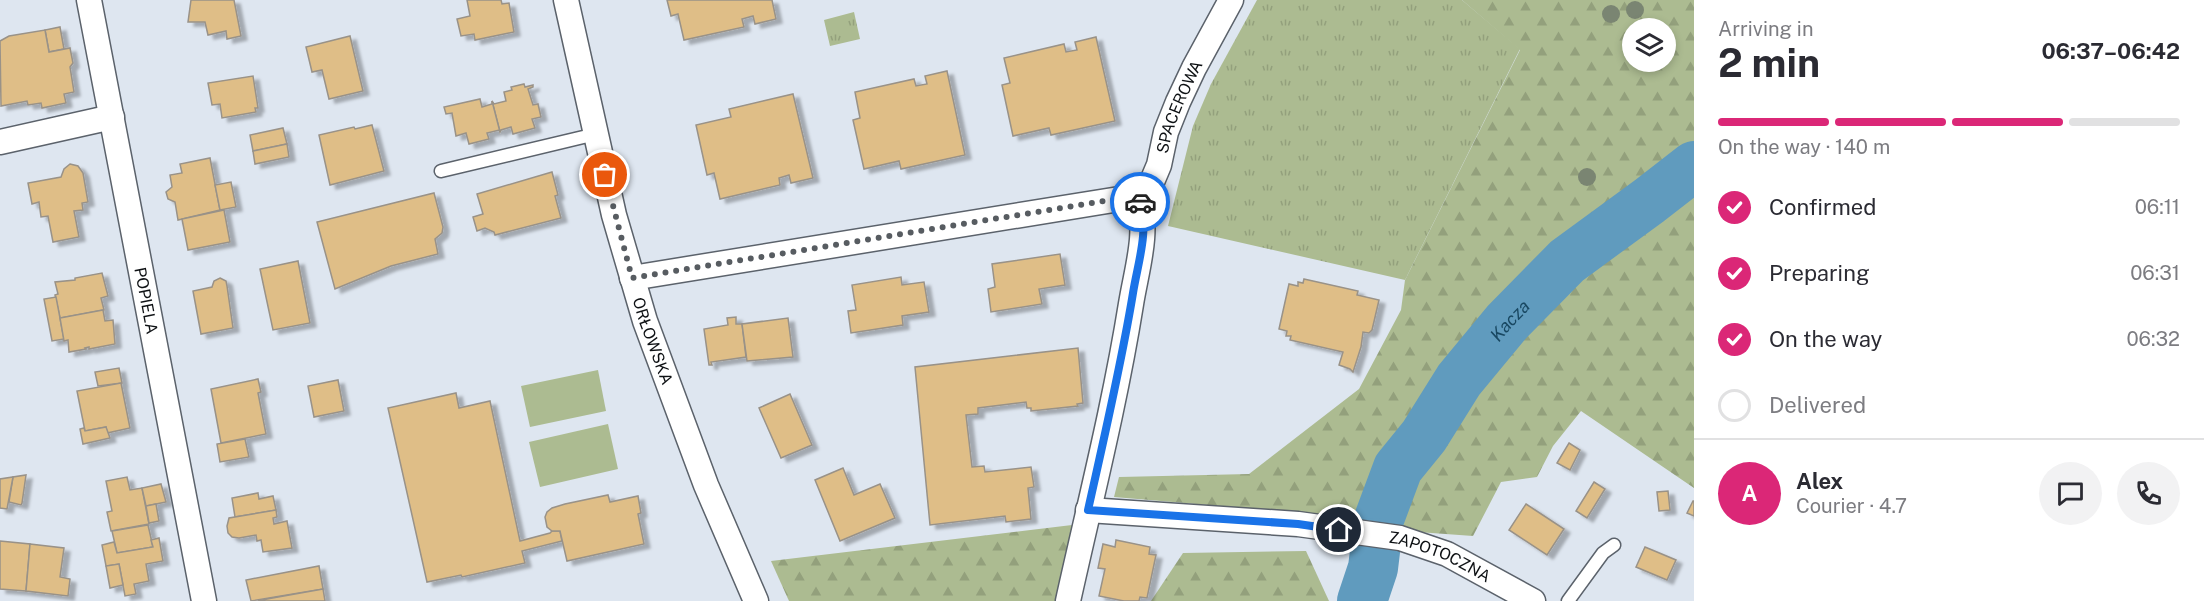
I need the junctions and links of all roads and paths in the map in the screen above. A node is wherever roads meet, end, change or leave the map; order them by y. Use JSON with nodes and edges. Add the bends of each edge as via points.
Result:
{"nodes":[{"id":1,"x":89,"y":0,"type":"edge"},
{"id":2,"x":566,"y":0,"type":"edge"},
{"id":3,"x":1232,"y":0,"type":"edge"},
{"id":4,"x":112,"y":117,"type":"junction"},
{"id":5,"x":596,"y":134,"type":"junction"},
{"id":6,"x":0,"y":142,"type":"edge"},
{"id":7,"x":441,"y":171,"type":"dead end"},
{"id":8,"x":1138,"y":196,"type":"junction"},
{"id":9,"x":632,"y":278,"type":"junction"},
{"id":10,"x":1088,"y":510,"type":"junction"},
{"id":11,"x":1614,"y":545,"type":"dead end"},
{"id":12,"x":204,"y":601,"type":"edge"},
{"id":13,"x":756,"y":601,"type":"edge"},
{"id":14,"x":1068,"y":601,"type":"edge"},
{"id":15,"x":1533,"y":601,"type":"edge"},
{"id":16,"x":1568,"y":601,"type":"edge"}],
"edges":[{"from":1,"to":4,"type":"street","name":"POPIELA"},
{"from":2,"to":5,"type":"street","name":"ORŁOWSKA"},
{"from":3,"to":8,"type":"street","name":"SPACEROWA","via":[[1178,102],[1151,184]]},
{"from":4,"to":6,"type":"street"},
{"from":4,"to":12,"type":"street","name":"POPIELA"},
{"from":5,"to":7,"type":"lane"},
{"from":5,"to":9,"type":"street","name":"ORŁOWSKA"},
{"from":8,"to":9,"type":"street"},
{"from":8,"to":10,"type":"street","via":[[1143,213],[1143,250]]},
{"from":9,"to":13,"type":"street","name":"ORŁOWSKA","via":[[706,485]]},
{"from":10,"to":14,"type":"street"},
{"from":10,"to":15,"type":"street","name":"ZAPOTOCZNA","via":[[1298,524],[1400,538],[1447,554]]},
{"from":11,"to":16,"type":"lane","via":[[1603,553]]}]}
